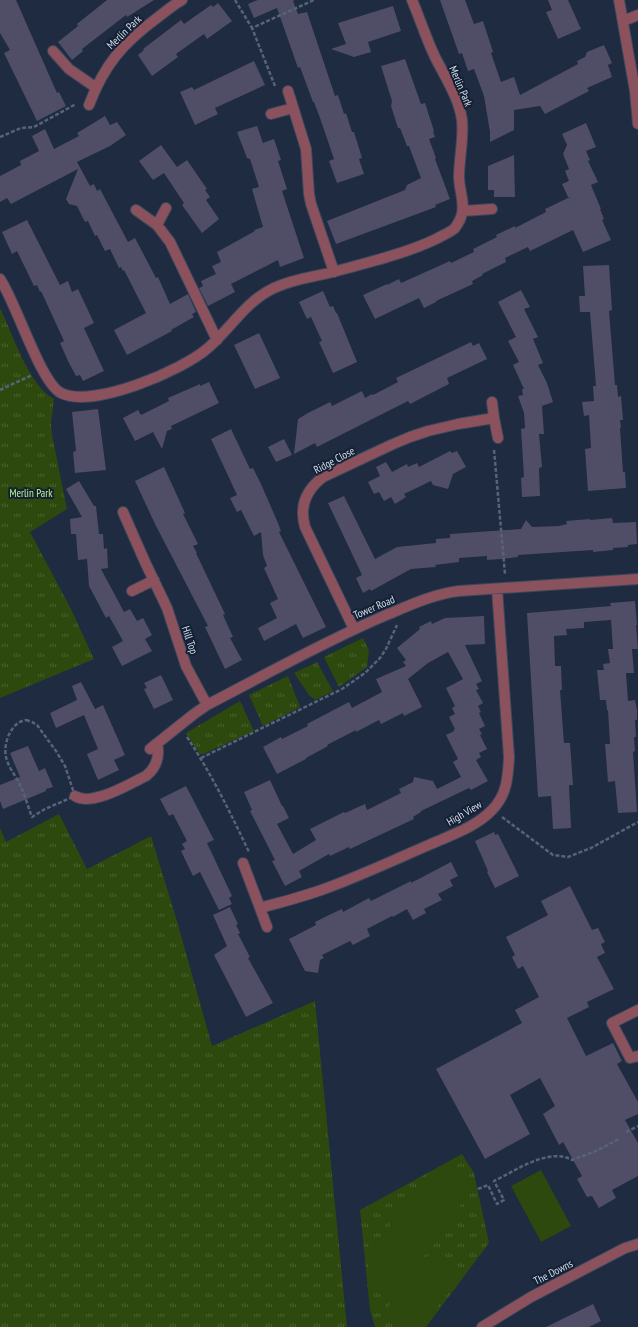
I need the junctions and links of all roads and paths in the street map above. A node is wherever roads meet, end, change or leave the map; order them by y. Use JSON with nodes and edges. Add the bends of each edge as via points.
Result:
{"nodes":[{"id":1,"x":235,"y":0,"type":"edge"},
{"id":2,"x":314,"y":0,"type":"edge"},
{"id":3,"x":412,"y":0,"type":"edge"},
{"id":4,"x":619,"y":0,"type":"edge"},
{"id":5,"x":179,"y":1,"type":"edge"},
{"id":6,"x":638,"y":15,"type":"edge"},
{"id":7,"x":623,"y":21,"type":"junction"},
{"id":8,"x":252,"y":28,"type":"junction"},
{"id":9,"x":52,"y":51,"type":"dead end"},
{"id":10,"x":95,"y":90,"type":"junction"},
{"id":11,"x":288,"y":91,"type":"joint"},
{"id":12,"x":89,"y":105,"type":"dead end"},
{"id":13,"x":293,"y":108,"type":"junction"},
{"id":14,"x":271,"y":114,"type":"dead end"},
{"id":15,"x":638,"y":124,"type":"edge"},
{"id":16,"x":0,"y":137,"type":"edge"},
{"id":17,"x":166,"y":208,"type":"dead end"},
{"id":18,"x":492,"y":209,"type":"dead end"},
{"id":19,"x":136,"y":210,"type":"dead end"},
{"id":20,"x":463,"y":211,"type":"junction"},
{"id":21,"x":157,"y":225,"type":"junction"},
{"id":22,"x":334,"y":272,"type":"junction"},
{"id":23,"x":0,"y":278,"type":"edge"},
{"id":24,"x":217,"y":340,"type":"junction"},
{"id":25,"x":43,"y":370,"type":"junction"},
{"id":26,"x":0,"y":390,"type":"edge"},
{"id":27,"x":492,"y":402,"type":"dead end"},
{"id":28,"x":494,"y":418,"type":"junction"},
{"id":29,"x":498,"y":438,"type":"joint"},
{"id":30,"x":123,"y":512,"type":"dead end"},
{"id":31,"x":638,"y":579,"type":"edge"},
{"id":32,"x":154,"y":580,"type":"junction"},
{"id":33,"x":502,"y":589,"type":"junction"},
{"id":34,"x":132,"y":591,"type":"dead end"},
{"id":35,"x":405,"y":608,"type":"junction"},
{"id":36,"x":354,"y":629,"type":"junction"},
{"id":37,"x":207,"y":705,"type":"junction"},
{"id":38,"x":179,"y":725,"type":"junction"},
{"id":39,"x":201,"y":758,"type":"junction"},
{"id":40,"x":75,"y":796,"type":"junction"},
{"id":41,"x":492,"y":810,"type":"junction"},
{"id":42,"x":638,"y":822,"type":"edge"},
{"id":43,"x":243,"y":863,"type":"joint"},
{"id":44,"x":260,"y":908,"type":"junction"},
{"id":45,"x":267,"y":928,"type":"dead end"},
{"id":46,"x":638,"y":1010,"type":"edge"},
{"id":47,"x":638,"y":1056,"type":"edge"},
{"id":48,"x":638,"y":1126,"type":"edge"},
{"id":49,"x":626,"y":1132,"type":"dead end"},
{"id":50,"x":618,"y":1139,"type":"dead end"},
{"id":51,"x":478,"y":1189,"type":"dead end"},
{"id":52,"x":638,"y":1244,"type":"edge"},
{"id":53,"x":482,"y":1327,"type":"edge"}],
"edges":[{"from":1,"to":8,"type":"path"},
{"from":2,"to":8,"type":"path"},
{"from":3,"to":20,"type":"street","name":"Merlin Park","via":[[460,110],[462,127],[459,185]]},
{"from":4,"to":7,"type":"street"},
{"from":5,"to":10,"type":"street","name":"Merlin Park","via":[[139,31],[120,50],[103,73]]},
{"from":6,"to":7,"type":"street"},
{"from":7,"to":15,"type":"street"},
{"from":8,"to":11,"type":"path","via":[[277,91]]},
{"from":9,"to":10,"type":"street"},
{"from":10,"to":12,"type":"street","name":"Merlin Park"},
{"from":10,"to":16,"type":"path","via":[[73,106],[34,127],[21,128]]},
{"from":11,"to":13,"type":"street"},
{"from":13,"to":14,"type":"street"},
{"from":13,"to":22,"type":"street","via":[[306,149],[311,204]]},
{"from":17,"to":21,"type":"street"},
{"from":18,"to":20,"type":"street"},
{"from":19,"to":21,"type":"street"},
{"from":20,"to":22,"type":"street","via":[[455,228],[429,243]]},
{"from":21,"to":24,"type":"street","via":[[170,242]]},
{"from":22,"to":24,"type":"street","via":[[293,280],[268,291],[245,309]]},
{"from":23,"to":25,"type":"street"},
{"from":24,"to":25,"type":"street","via":[[183,364],[140,384],[98,395],[76,396],[61,393],[52,385]]},
{"from":25,"to":26,"type":"path"},
{"from":27,"to":28,"type":"street"},
{"from":28,"to":29,"type":"street"},
{"from":28,"to":36,"type":"street","name":"Ridge Close","via":[[428,431],[391,445],[323,477],[308,492],[302,517],[305,527]]},
{"from":29,"to":33,"type":"path","via":[[493,444]]},
{"from":30,"to":32,"type":"street","name":"Hill Top"},
{"from":31,"to":33,"type":"street","name":"Tower Road"},
{"from":32,"to":34,"type":"street"},
{"from":32,"to":37,"type":"street","name":"Hill Top","via":[[167,608],[186,666]]},
{"from":33,"to":35,"type":"street","name":"Tower Road","via":[[445,593]]},
{"from":33,"to":41,"type":"street","name":"High View","via":[[509,757],[505,791]]},
{"from":35,"to":36,"type":"street","name":"Tower Road"},
{"from":35,"to":39,"type":"path","via":[[386,650],[366,673],[316,703]]},
{"from":36,"to":37,"type":"street","name":"Tower Road"},
{"from":37,"to":38,"type":"street","name":"Tower Road"},
{"from":38,"to":39,"type":"path"},
{"from":38,"to":40,"type":"street","name":"Tower Road","via":[[153,746],[159,752],[157,762],[146,776],[92,799],[80,799]]},
{"from":39,"to":43,"type":"path","via":[[251,854]]},
{"from":40,"to":40,"type":"path","via":[[65,766],[41,730],[26,720],[17,723],[9,736],[6,757],[32,817]]},
{"from":41,"to":42,"type":"path","via":[[553,855],[568,857],[591,848]]},
{"from":41,"to":44,"type":"street","name":"High View","via":[[473,824],[404,856],[325,889]]},
{"from":43,"to":44,"type":"street"},
{"from":44,"to":45,"type":"street"},
{"from":46,"to":47,"type":"street","via":[[612,1023],[630,1058]]},
{"from":48,"to":49,"type":"path"},
{"from":50,"to":51,"type":"path","via":[[572,1160],[566,1156],[541,1158],[494,1181],[504,1200],[497,1204],[488,1185]]},
{"from":52,"to":53,"type":"street","name":"The Downs","via":[[619,1251],[532,1297]]}]}
